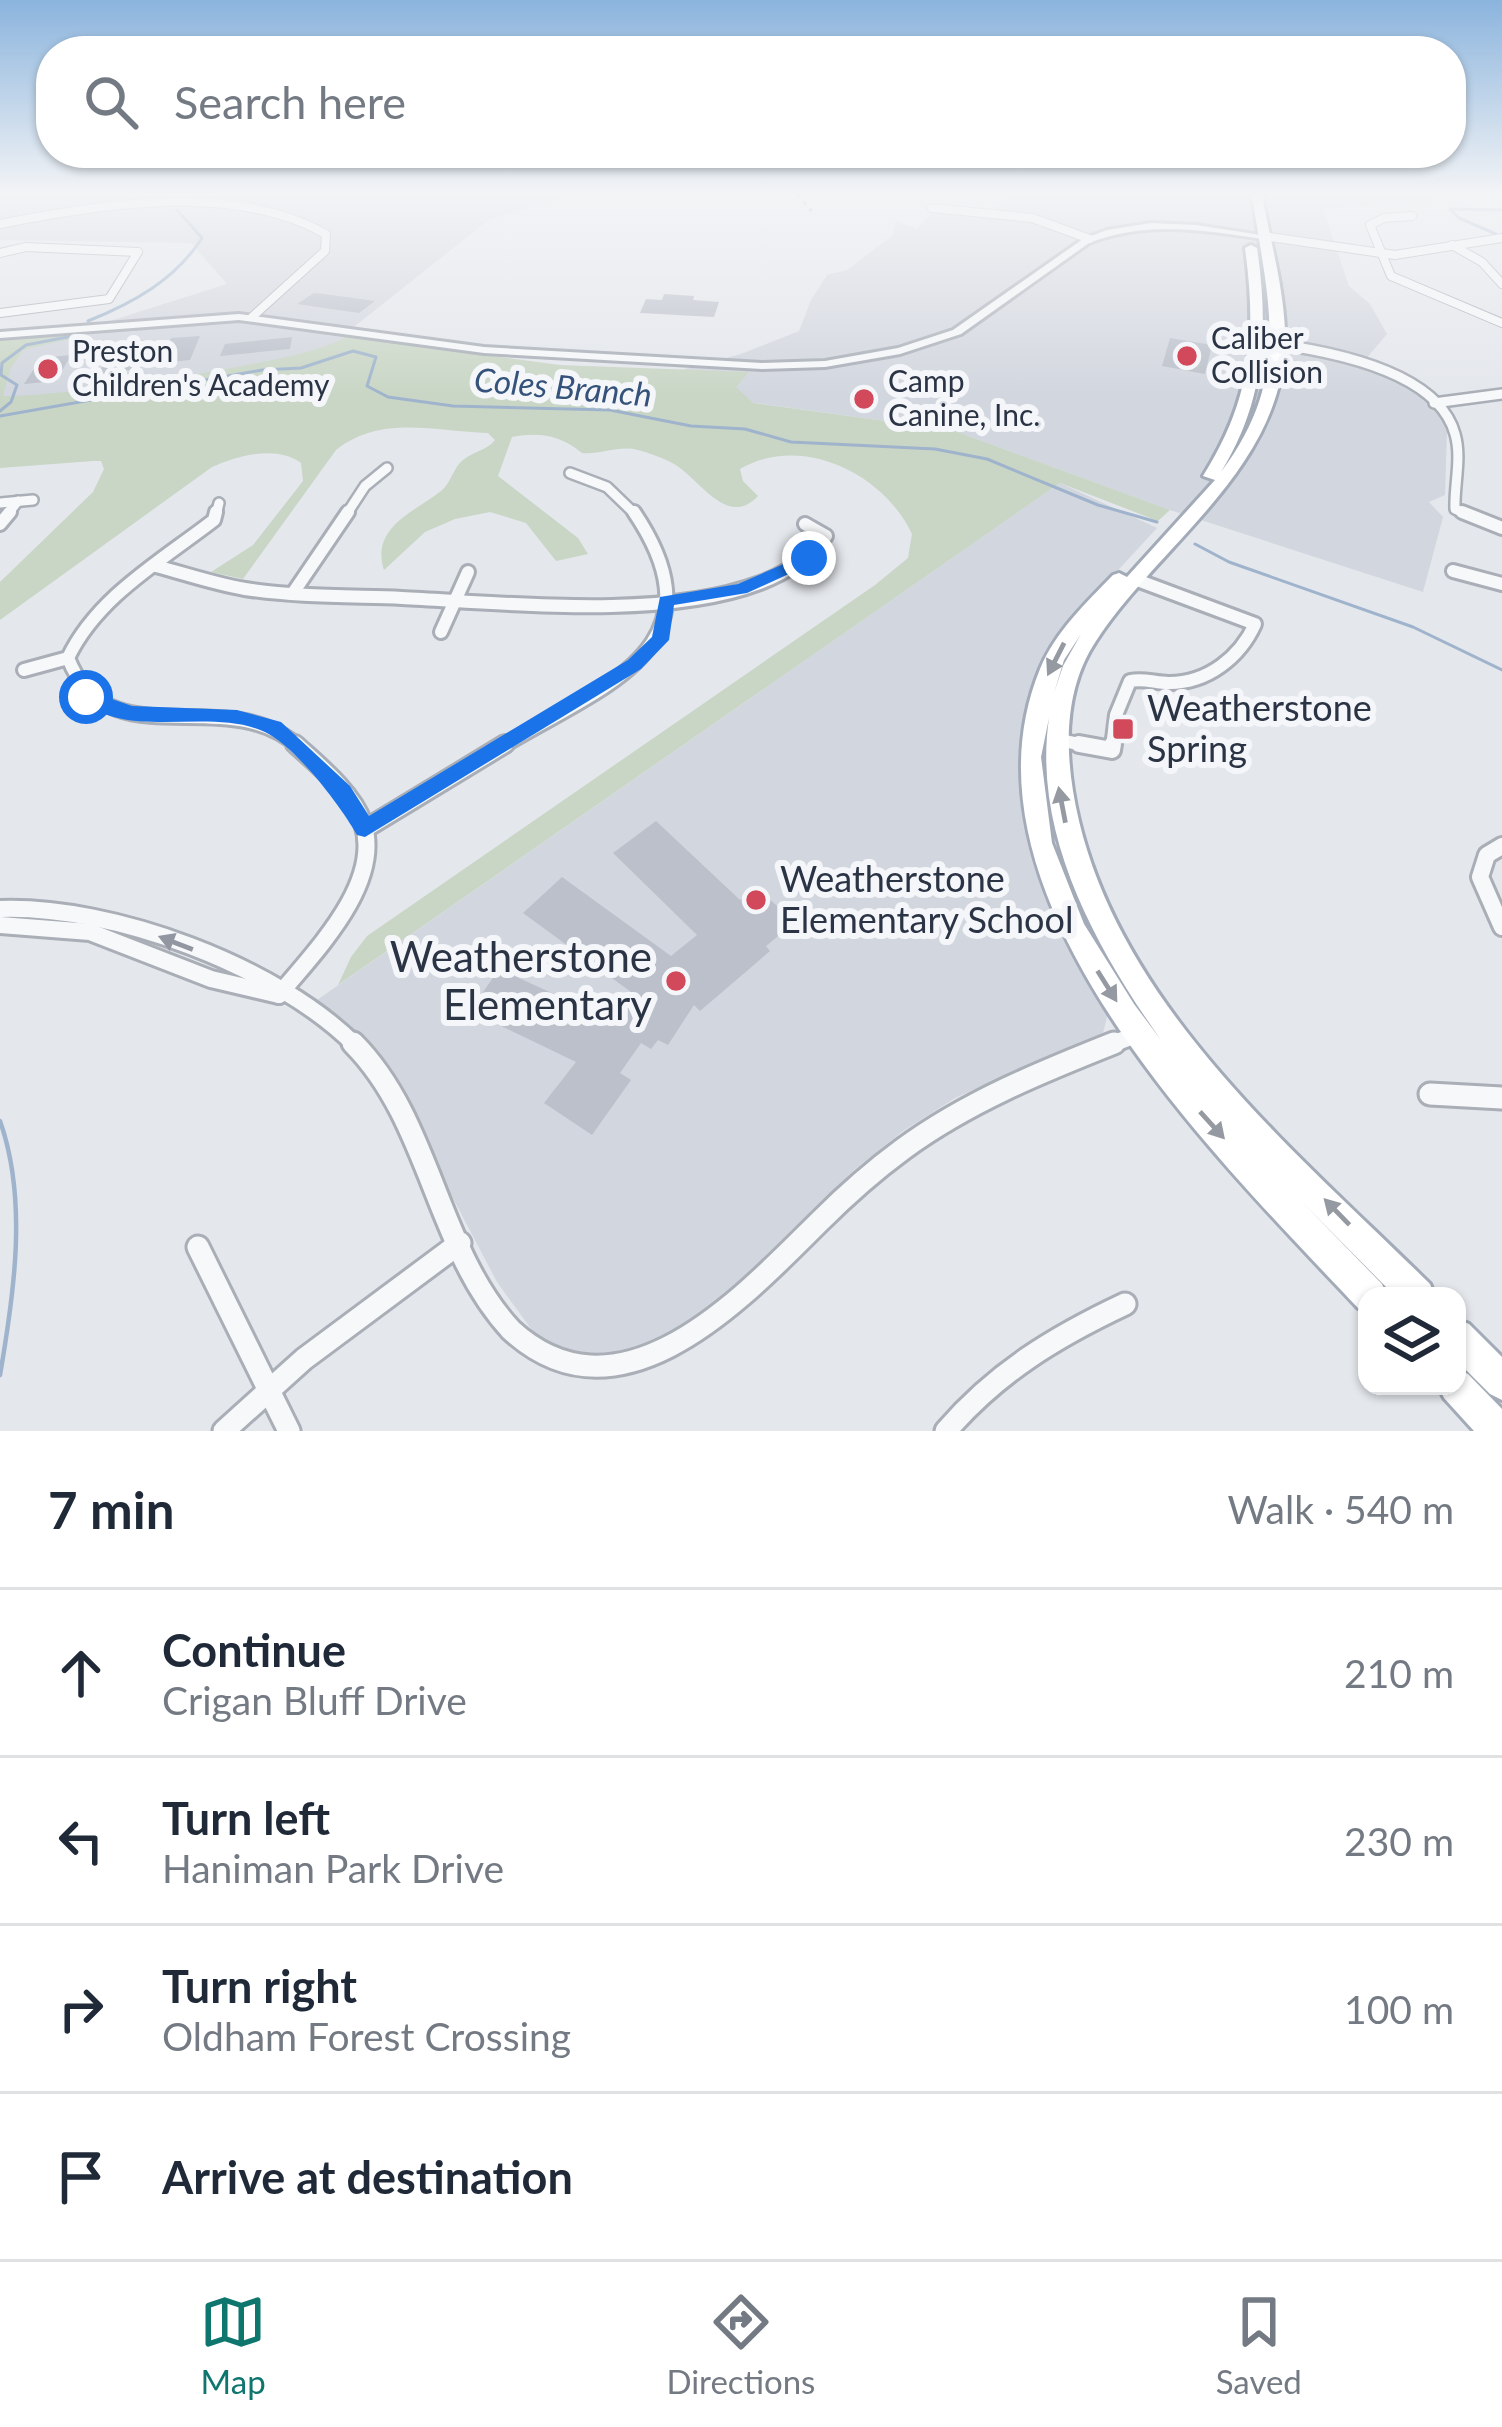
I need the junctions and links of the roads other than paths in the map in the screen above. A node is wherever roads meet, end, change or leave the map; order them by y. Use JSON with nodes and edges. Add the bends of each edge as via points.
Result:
{"nodes":[{"id":1,"x":133,"y":262,"type":"edge"},
{"id":2,"x":313,"y":262,"type":"edge"},
{"id":3,"x":1059,"y":262,"type":"edge"},
{"id":4,"x":1260,"y":262,"type":"edge"},
{"id":5,"x":1386,"y":262,"type":"edge"},
{"id":6,"x":1482,"y":262,"type":"edge"},
{"id":7,"x":1502,"y":284,"type":"edge"},
{"id":8,"x":0,"y":313,"type":"edge"},
{"id":9,"x":252,"y":317,"type":"junction"},
{"id":10,"x":1502,"y":322,"type":"edge"},
{"id":11,"x":0,"y":335,"type":"edge"},
{"id":12,"x":1270,"y":342,"type":"junction"},
{"id":13,"x":1502,"y":395,"type":"edge"},
{"id":14,"x":1434,"y":403,"type":"junction"},
{"id":15,"x":387,"y":468,"type":"dead end"},
{"id":16,"x":570,"y":473,"type":"dead end"},
{"id":17,"x":33,"y":500,"type":"dead end"},
{"id":18,"x":18,"y":501,"type":"junction"},
{"id":19,"x":0,"y":502,"type":"edge"},
{"id":20,"x":219,"y":502,"type":"dead end"},
{"id":21,"x":0,"y":524,"type":"edge"},
{"id":22,"x":805,"y":524,"type":"dead end"},
{"id":23,"x":1502,"y":528,"type":"edge"},
{"id":24,"x":156,"y":566,"type":"junction"},
{"id":25,"x":1454,"y":571,"type":"dead end"},
{"id":26,"x":469,"y":572,"type":"dead end"},
{"id":27,"x":1137,"y":580,"type":"junction"},
{"id":28,"x":1502,"y":584,"type":"edge"},
{"id":29,"x":293,"y":593,"type":"junction"},
{"id":30,"x":455,"y":601,"type":"junction"},
{"id":31,"x":666,"y":601,"type":"junction"},
{"id":32,"x":441,"y":632,"type":"dead end"},
{"id":33,"x":68,"y":658,"type":"junction"},
{"id":34,"x":24,"y":670,"type":"dead end"},
{"id":35,"x":1031,"y":735,"type":"junction"},
{"id":36,"x":1057,"y":740,"type":"junction"},
{"id":37,"x":365,"y":829,"type":"junction"},
{"id":38,"x":1502,"y":846,"type":"edge"},
{"id":39,"x":0,"y":909,"type":"edge"},
{"id":40,"x":0,"y":926,"type":"edge"},
{"id":41,"x":1502,"y":927,"type":"edge"},
{"id":42,"x":279,"y":995,"type":"junction"},
{"id":43,"x":1152,"y":1028,"type":"junction"},
{"id":44,"x":1430,"y":1094,"type":"dead end"},
{"id":45,"x":1502,"y":1099,"type":"edge"},
{"id":46,"x":460,"y":1243,"type":"junction"},
{"id":47,"x":198,"y":1246,"type":"dead end"},
{"id":48,"x":1362,"y":1287,"type":"edge"},
{"id":49,"x":1409,"y":1287,"type":"edge"},
{"id":50,"x":1125,"y":1304,"type":"dead end"},
{"id":51,"x":1466,"y":1345,"type":"edge"},
{"id":52,"x":1502,"y":1382,"type":"edge"},
{"id":53,"x":270,"y":1390,"type":"junction"},
{"id":54,"x":1464,"y":1395,"type":"edge"},
{"id":55,"x":224,"y":1431,"type":"edge"},
{"id":56,"x":289,"y":1431,"type":"edge"},
{"id":57,"x":946,"y":1431,"type":"edge"},
{"id":58,"x":1498,"y":1431,"type":"edge"}],
"edges":[{"from":1,"to":8,"type":"street","via":[[109,299]]},
{"from":2,"to":9,"type":"street"},
{"from":3,"to":9,"type":"street","via":[[947,336],[811,365],[484,350]]},
{"from":4,"to":12,"type":"main road"},
{"from":5,"to":10,"type":"street","via":[[1398,283]]},
{"from":6,"to":7,"type":"street"},
{"from":9,"to":11,"type":"street"},
{"from":12,"to":14,"type":"street","via":[[1372,367]]},
{"from":12,"to":27,"type":"main road","via":[[1266,408],[1240,458]]},
{"from":12,"to":35,"type":"main road","one_way":true,"via":[[1231,444],[1196,498],[1066,640],[1047,674]]},
{"from":13,"to":14,"type":"street"},
{"from":14,"to":23,"type":"street","via":[[1455,432],[1455,509]]},
{"from":15,"to":29,"type":"street","via":[[365,486]]},
{"from":16,"to":31,"type":"street","via":[[594,478],[642,519]]},
{"from":17,"to":18,"type":"street"},
{"from":18,"to":19,"type":"street"},
{"from":18,"to":21,"type":"street"},
{"from":20,"to":24,"type":"street","via":[[214,520]]},
{"from":22,"to":31,"type":"street","via":[[826,536],[793,568],[741,589]]},
{"from":24,"to":29,"type":"street"},
{"from":24,"to":33,"type":"street","via":[[93,616]]},
{"from":25,"to":28,"type":"street"},
{"from":26,"to":30,"type":"street"},
{"from":27,"to":36,"type":"main road","via":[[1076,658]]},
{"from":27,"to":36,"type":"street","via":[[1255,624],[1250,636],[1239,655],[1194,676],[1130,681],[1112,750]]},
{"from":29,"to":30,"type":"street"},
{"from":30,"to":31,"type":"street"},
{"from":30,"to":32,"type":"street"},
{"from":31,"to":37,"type":"street","via":[[660,640],[635,664]]},
{"from":33,"to":34,"type":"street"},
{"from":33,"to":37,"type":"street","via":[[77,687],[106,707],[274,728],[343,791]]},
{"from":35,"to":36,"type":"street"},
{"from":35,"to":43,"type":"main road","one_way":true,"via":[[1032,799],[1048,868],[1081,942]]},
{"from":43,"to":36,"type":"main road","one_way":true,"via":[[1078,866],[1058,784]]},
{"from":37,"to":42,"type":"street","via":[[350,901]]},
{"from":38,"to":41,"type":"street","via":[[1487,855],[1480,878]]},
{"from":42,"to":39,"type":"street","one_way":true,"via":[[258,976],[106,916]]},
{"from":40,"to":42,"type":"street","via":[[101,935],[248,992]]},
{"from":42,"to":46,"type":"street","via":[[339,1029],[365,1056]]},
{"from":43,"to":46,"type":"street","via":[[1012,1084],[918,1138],[848,1192],[706,1333],[652,1364],[586,1370],[542,1355],[496,1312]]},
{"from":43,"to":48,"type":"main road","one_way":true,"via":[[1217,1132]]},
{"from":49,"to":43,"type":"main road","one_way":true},
{"from":44,"to":45,"type":"street"},
{"from":46,"to":53,"type":"street"},
{"from":47,"to":53,"type":"street"},
{"from":50,"to":57,"type":"street","via":[[1009,1364]]},
{"from":51,"to":52,"type":"main road"},
{"from":53,"to":55,"type":"street"},
{"from":53,"to":56,"type":"street"},
{"from":54,"to":58,"type":"main road"}]}
